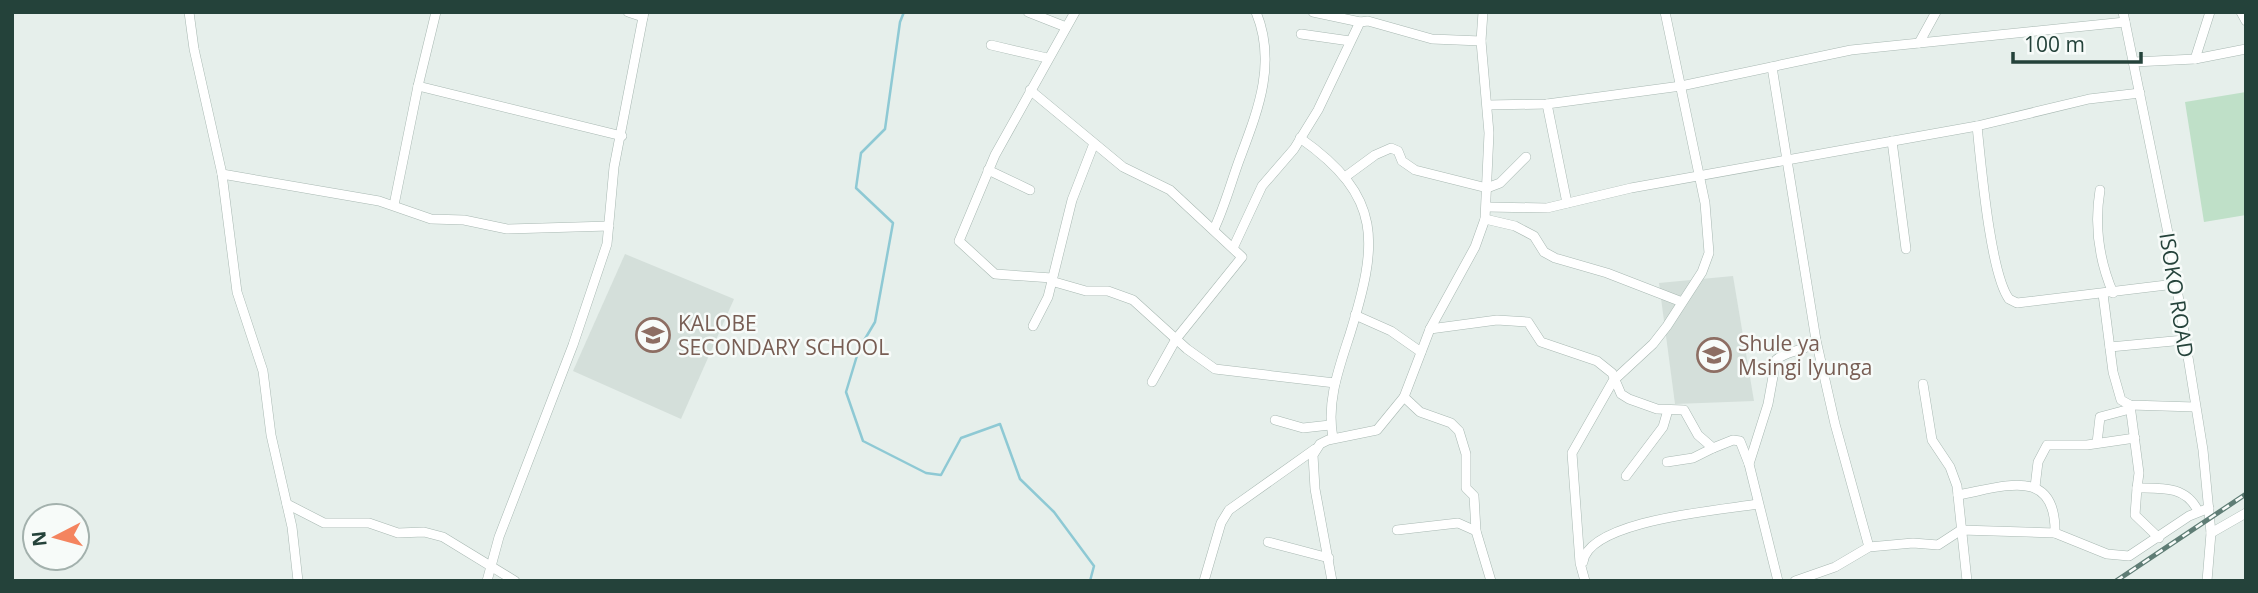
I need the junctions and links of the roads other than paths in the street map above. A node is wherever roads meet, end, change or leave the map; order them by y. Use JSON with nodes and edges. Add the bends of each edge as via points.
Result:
{"nodes":[{"id":1,"x":189,"y":12,"type":"edge"},
{"id":2,"x":436,"y":12,"type":"edge"},
{"id":3,"x":628,"y":12,"type":"edge"},
{"id":4,"x":1028,"y":12,"type":"edge"},
{"id":5,"x":1075,"y":12,"type":"edge"},
{"id":6,"x":1256,"y":12,"type":"edge"},
{"id":7,"x":1313,"y":12,"type":"edge"},
{"id":8,"x":1483,"y":12,"type":"edge"},
{"id":9,"x":1665,"y":12,"type":"edge"},
{"id":10,"x":1936,"y":12,"type":"edge"},
{"id":11,"x":2210,"y":12,"type":"edge"},
{"id":12,"x":2241,"y":12,"type":"edge"},
{"id":13,"x":644,"y":14,"type":"edge"},
{"id":14,"x":2124,"y":17,"type":"edge"},
{"id":15,"x":2246,"y":21,"type":"edge"},
{"id":16,"x":1360,"y":22,"type":"junction"},
{"id":17,"x":1066,"y":27,"type":"junction"},
{"id":18,"x":1301,"y":34,"type":"dead end"},
{"id":19,"x":1350,"y":41,"type":"junction"},
{"id":20,"x":1481,"y":41,"type":"junction"},
{"id":21,"x":1919,"y":43,"type":"junction"},
{"id":22,"x":991,"y":45,"type":"dead end"},
{"id":23,"x":2246,"y":49,"type":"edge"},
{"id":24,"x":1047,"y":58,"type":"junction"},
{"id":25,"x":2195,"y":59,"type":"junction"},
{"id":26,"x":2133,"y":62,"type":"junction"},
{"id":27,"x":1772,"y":67,"type":"junction"},
{"id":28,"x":418,"y":86,"type":"junction"},
{"id":29,"x":1681,"y":86,"type":"junction"},
{"id":30,"x":1030,"y":90,"type":"junction"},
{"id":31,"x":2140,"y":93,"type":"junction"},
{"id":32,"x":1548,"y":104,"type":"junction"},
{"id":33,"x":1488,"y":105,"type":"junction"},
{"id":34,"x":1977,"y":126,"type":"junction"},
{"id":35,"x":622,"y":136,"type":"junction"},
{"id":36,"x":1300,"y":138,"type":"junction"},
{"id":37,"x":1892,"y":141,"type":"junction"},
{"id":38,"x":1093,"y":145,"type":"junction"},
{"id":39,"x":1526,"y":156,"type":"dead end"},
{"id":40,"x":1787,"y":160,"type":"junction"},
{"id":41,"x":988,"y":170,"type":"junction"},
{"id":42,"x":222,"y":174,"type":"junction"},
{"id":43,"x":1345,"y":177,"type":"junction"},
{"id":44,"x":1699,"y":177,"type":"junction"},
{"id":45,"x":1487,"y":188,"type":"junction"},
{"id":46,"x":1030,"y":190,"type":"dead end"},
{"id":47,"x":2100,"y":190,"type":"dead end"},
{"id":48,"x":1567,"y":204,"type":"junction"},
{"id":49,"x":394,"y":205,"type":"junction"},
{"id":50,"x":1487,"y":207,"type":"junction"},
{"id":51,"x":1485,"y":219,"type":"junction"},
{"id":52,"x":609,"y":226,"type":"junction"},
{"id":53,"x":1214,"y":229,"type":"junction"},
{"id":54,"x":1234,"y":246,"type":"junction"},
{"id":55,"x":1906,"y":250,"type":"dead end"},
{"id":56,"x":1052,"y":280,"type":"junction"},
{"id":57,"x":2175,"y":284,"type":"junction"},
{"id":58,"x":2113,"y":293,"type":"junction"},
{"id":59,"x":2103,"y":294,"type":"junction"},
{"id":60,"x":1682,"y":302,"type":"junction"},
{"id":61,"x":1355,"y":315,"type":"junction"},
{"id":62,"x":1033,"y":326,"type":"dead end"},
{"id":63,"x":1430,"y":329,"type":"junction"},
{"id":64,"x":1176,"y":339,"type":"junction"},
{"id":65,"x":1816,"y":340,"type":"junction"},
{"id":66,"x":2184,"y":340,"type":"junction"},
{"id":67,"x":2110,"y":347,"type":"junction"},
{"id":68,"x":1421,"y":352,"type":"junction"},
{"id":69,"x":1152,"y":382,"type":"dead end"},
{"id":70,"x":1613,"y":382,"type":"junction"},
{"id":71,"x":1335,"y":383,"type":"junction"},
{"id":72,"x":1923,"y":384,"type":"dead end"},
{"id":73,"x":1405,"y":397,"type":"junction"},
{"id":74,"x":2130,"y":407,"type":"junction"},
{"id":75,"x":2195,"y":407,"type":"junction"},
{"id":76,"x":1668,"y":410,"type":"junction"},
{"id":77,"x":1275,"y":421,"type":"dead end"},
{"id":78,"x":1330,"y":425,"type":"junction"},
{"id":79,"x":1333,"y":438,"type":"junction"},
{"id":80,"x":2135,"y":438,"type":"junction"},
{"id":81,"x":2097,"y":443,"type":"junction"},
{"id":82,"x":1317,"y":448,"type":"junction"},
{"id":83,"x":1713,"y":448,"type":"junction"},
{"id":84,"x":1667,"y":462,"type":"dead end"},
{"id":85,"x":1749,"y":464,"type":"junction"},
{"id":86,"x":1626,"y":476,"type":"dead end"},
{"id":87,"x":2035,"y":487,"type":"junction"},
{"id":88,"x":2137,"y":488,"type":"junction"},
{"id":89,"x":1958,"y":495,"type":"junction"},
{"id":90,"x":287,"y":504,"type":"junction"},
{"id":91,"x":1758,"y":504,"type":"junction"},
{"id":92,"x":2209,"y":508,"type":"junction"},
{"id":93,"x":2198,"y":511,"type":"junction"},
{"id":94,"x":2246,"y":513,"type":"edge"},
{"id":95,"x":1397,"y":530,"type":"dead end"},
{"id":96,"x":1961,"y":530,"type":"junction"},
{"id":97,"x":1476,"y":531,"type":"junction"},
{"id":98,"x":2055,"y":533,"type":"junction"},
{"id":99,"x":2211,"y":533,"type":"junction"},
{"id":100,"x":2159,"y":538,"type":"junction"},
{"id":101,"x":1268,"y":542,"type":"dead end"},
{"id":102,"x":1869,"y":547,"type":"junction"},
{"id":103,"x":491,"y":564,"type":"junction"},
{"id":104,"x":1330,"y":564,"type":"junction"},
{"id":105,"x":1584,"y":576,"type":"edge"},
{"id":106,"x":298,"y":581,"type":"edge"},
{"id":107,"x":487,"y":581,"type":"edge"},
{"id":108,"x":515,"y":581,"type":"edge"},
{"id":109,"x":1204,"y":581,"type":"edge"},
{"id":110,"x":1324,"y":581,"type":"edge"},
{"id":111,"x":1332,"y":581,"type":"edge"},
{"id":112,"x":1491,"y":581,"type":"edge"},
{"id":113,"x":1778,"y":581,"type":"edge"},
{"id":114,"x":1795,"y":581,"type":"edge"},
{"id":115,"x":1967,"y":581,"type":"edge"},
{"id":116,"x":2207,"y":581,"type":"edge"}],
"edges":[{"from":1,"to":42,"type":"street"},
{"from":2,"to":28,"type":"street"},
{"from":3,"to":13,"type":"street"},
{"from":4,"to":17,"type":"street"},
{"from":5,"to":17,"type":"street"},
{"from":6,"to":53,"type":"street","via":[[1265,78],[1255,125]]},
{"from":7,"to":16,"type":"street"},
{"from":8,"to":20,"type":"street"},
{"from":9,"to":29,"type":"street"},
{"from":10,"to":21,"type":"street"},
{"from":11,"to":25,"type":"street"},
{"from":12,"to":15,"type":"street"},
{"from":13,"to":35,"type":"street"},
{"from":14,"to":21,"type":"street"},
{"from":14,"to":26,"type":"street","name":"ISOKO ROAD"},
{"from":16,"to":19,"type":"street"},
{"from":16,"to":20,"type":"street","via":[[1432,39]]},
{"from":17,"to":24,"type":"street"},
{"from":18,"to":19,"type":"street"},
{"from":19,"to":36,"type":"street","via":[[1326,97]]},
{"from":20,"to":33,"type":"street"},
{"from":21,"to":27,"type":"street","via":[[1833,53]]},
{"from":22,"to":24,"type":"street"},
{"from":23,"to":25,"type":"street"},
{"from":24,"to":30,"type":"street"},
{"from":25,"to":26,"type":"street"},
{"from":26,"to":31,"type":"street","name":"ISOKO ROAD"},
{"from":27,"to":29,"type":"street"},
{"from":27,"to":40,"type":"street"},
{"from":28,"to":35,"type":"street"},
{"from":28,"to":49,"type":"street"},
{"from":29,"to":32,"type":"street"},
{"from":29,"to":44,"type":"street"},
{"from":30,"to":38,"type":"street"},
{"from":30,"to":41,"type":"street"},
{"from":31,"to":34,"type":"street","via":[[2090,99]]},
{"from":31,"to":57,"type":"street","name":"ISOKO ROAD"},
{"from":32,"to":33,"type":"street"},
{"from":32,"to":48,"type":"street"},
{"from":33,"to":45,"type":"street"},
{"from":34,"to":37,"type":"street"},
{"from":34,"to":59,"type":"street","via":[[1983,189],[2007,297],[2017,303]]},
{"from":35,"to":52,"type":"street"},
{"from":36,"to":43,"type":"street"},
{"from":36,"to":54,"type":"street","via":[[1262,186]]},
{"from":37,"to":40,"type":"street"},
{"from":37,"to":55,"type":"street"},
{"from":38,"to":53,"type":"street","via":[[1129,171],[1170,190]]},
{"from":38,"to":56,"type":"street","via":[[1072,200]]},
{"from":39,"to":45,"type":"street","via":[[1500,183]]},
{"from":40,"to":44,"type":"street"},
{"from":40,"to":65,"type":"street"},
{"from":41,"to":46,"type":"street"},
{"from":41,"to":56,"type":"street","via":[[960,244],[995,274]]},
{"from":42,"to":49,"type":"street"},
{"from":42,"to":90,"type":"street","via":[[237,292],[263,371]]},
{"from":43,"to":45,"type":"street","via":[[1391,148],[1415,170]]},
{"from":43,"to":61,"type":"street","via":[[1359,197],[1370,227],[1364,284]]},
{"from":44,"to":48,"type":"street"},
{"from":44,"to":60,"type":"street","via":[[1709,253]]},
{"from":45,"to":50,"type":"street"},
{"from":47,"to":58,"type":"street","via":[[2099,249]]},
{"from":48,"to":50,"type":"street","via":[[1528,210]]},
{"from":49,"to":52,"type":"street","via":[[430,219],[518,230]]},
{"from":50,"to":51,"type":"street"},
{"from":51,"to":60,"type":"street","via":[[1534,236],[1544,252],[1566,263],[1607,273]]},
{"from":51,"to":63,"type":"street","via":[[1475,247]]},
{"from":52,"to":103,"type":"street","via":[[573,345]]},
{"from":53,"to":54,"type":"street"},
{"from":54,"to":64,"type":"street","via":[[1242,257]]},
{"from":56,"to":62,"type":"street"},
{"from":56,"to":64,"type":"street","via":[[1124,296]]},
{"from":57,"to":58,"type":"street"},
{"from":57,"to":66,"type":"street","name":"ISOKO ROAD"},
{"from":58,"to":59,"type":"street"},
{"from":59,"to":67,"type":"street"},
{"from":60,"to":70,"type":"street","via":[[1653,344]]},
{"from":61,"to":68,"type":"street","via":[[1391,331]]},
{"from":61,"to":71,"type":"street"},
{"from":63,"to":68,"type":"street"},
{"from":63,"to":70,"type":"street","via":[[1497,320],[1528,322],[1541,342],[1597,361],[1612,373]]},
{"from":64,"to":69,"type":"street"},
{"from":64,"to":71,"type":"street","via":[[1215,369]]},
{"from":65,"to":85,"type":"street","via":[[1776,360]]},
{"from":65,"to":102,"type":"street"},
{"from":66,"to":67,"type":"street"},
{"from":66,"to":75,"type":"street","name":"ISOKO ROAD"},
{"from":67,"to":74,"type":"street","via":[[2118,392]]},
{"from":68,"to":73,"type":"street"},
{"from":70,"to":76,"type":"street","via":[[1629,399]]},
{"from":70,"to":105,"type":"street","via":[[1570,460]]},
{"from":71,"to":78,"type":"street"},
{"from":72,"to":89,"type":"street","via":[[1932,440],[1950,467]]},
{"from":73,"to":79,"type":"street","via":[[1377,430]]},
{"from":73,"to":97,"type":"street","via":[[1420,412],[1451,423],[1459,432],[1466,454],[1466,488],[1475,501]]},
{"from":74,"to":75,"type":"street"},
{"from":74,"to":80,"type":"street"},
{"from":74,"to":81,"type":"street","via":[[2100,417]]},
{"from":75,"to":92,"type":"street","name":"ISOKO ROAD"},
{"from":76,"to":83,"type":"street","via":[[1684,410],[1698,435]]},
{"from":76,"to":86,"type":"street","via":[[1663,428]]},
{"from":77,"to":78,"type":"street","via":[[1303,428]]},
{"from":78,"to":79,"type":"street"},
{"from":79,"to":82,"type":"street"},
{"from":80,"to":81,"type":"street"},
{"from":80,"to":88,"type":"street"},
{"from":81,"to":87,"type":"street","via":[[2047,445],[2038,462]]},
{"from":82,"to":104,"type":"street","via":[[1312,459],[1315,489]]},
{"from":82,"to":109,"type":"street","via":[[1229,510]]},
{"from":83,"to":84,"type":"street","via":[[1693,458]]},
{"from":83,"to":85,"type":"street","via":[[1740,441]]},
{"from":85,"to":91,"type":"street"},
{"from":87,"to":89,"type":"street"},
{"from":87,"to":98,"type":"street","via":[[2052,505]]},
{"from":88,"to":93,"type":"street","via":[[2179,491],[2189,496]]},
{"from":88,"to":100,"type":"street","via":[[2134,515]]},
{"from":89,"to":96,"type":"street"},
{"from":90,"to":103,"type":"street","via":[[324,523],[369,523],[398,533],[430,533],[454,541]]},
{"from":90,"to":106,"type":"street"},
{"from":91,"to":105,"type":"street","via":[[1617,531],[1588,548]]},
{"from":91,"to":113,"type":"street"},
{"from":92,"to":93,"type":"street"},
{"from":92,"to":99,"type":"street","name":"ISOKO ROAD"},
{"from":93,"to":100,"type":"street"},
{"from":94,"to":99,"type":"street"},
{"from":95,"to":97,"type":"street","via":[[1458,523]]},
{"from":96,"to":98,"type":"street"},
{"from":96,"to":102,"type":"street","via":[[1938,545]]},
{"from":96,"to":115,"type":"street"},
{"from":97,"to":112,"type":"street"},
{"from":98,"to":100,"type":"street","via":[[2120,556],[2134,555]]},
{"from":99,"to":116,"type":"street","name":"ISOKO ROAD"},
{"from":101,"to":104,"type":"street"},
{"from":102,"to":114,"type":"street","via":[[1835,567]]},
{"from":103,"to":107,"type":"street"},
{"from":103,"to":108,"type":"street"},
{"from":104,"to":110,"type":"street"},
{"from":104,"to":111,"type":"street"}]}
